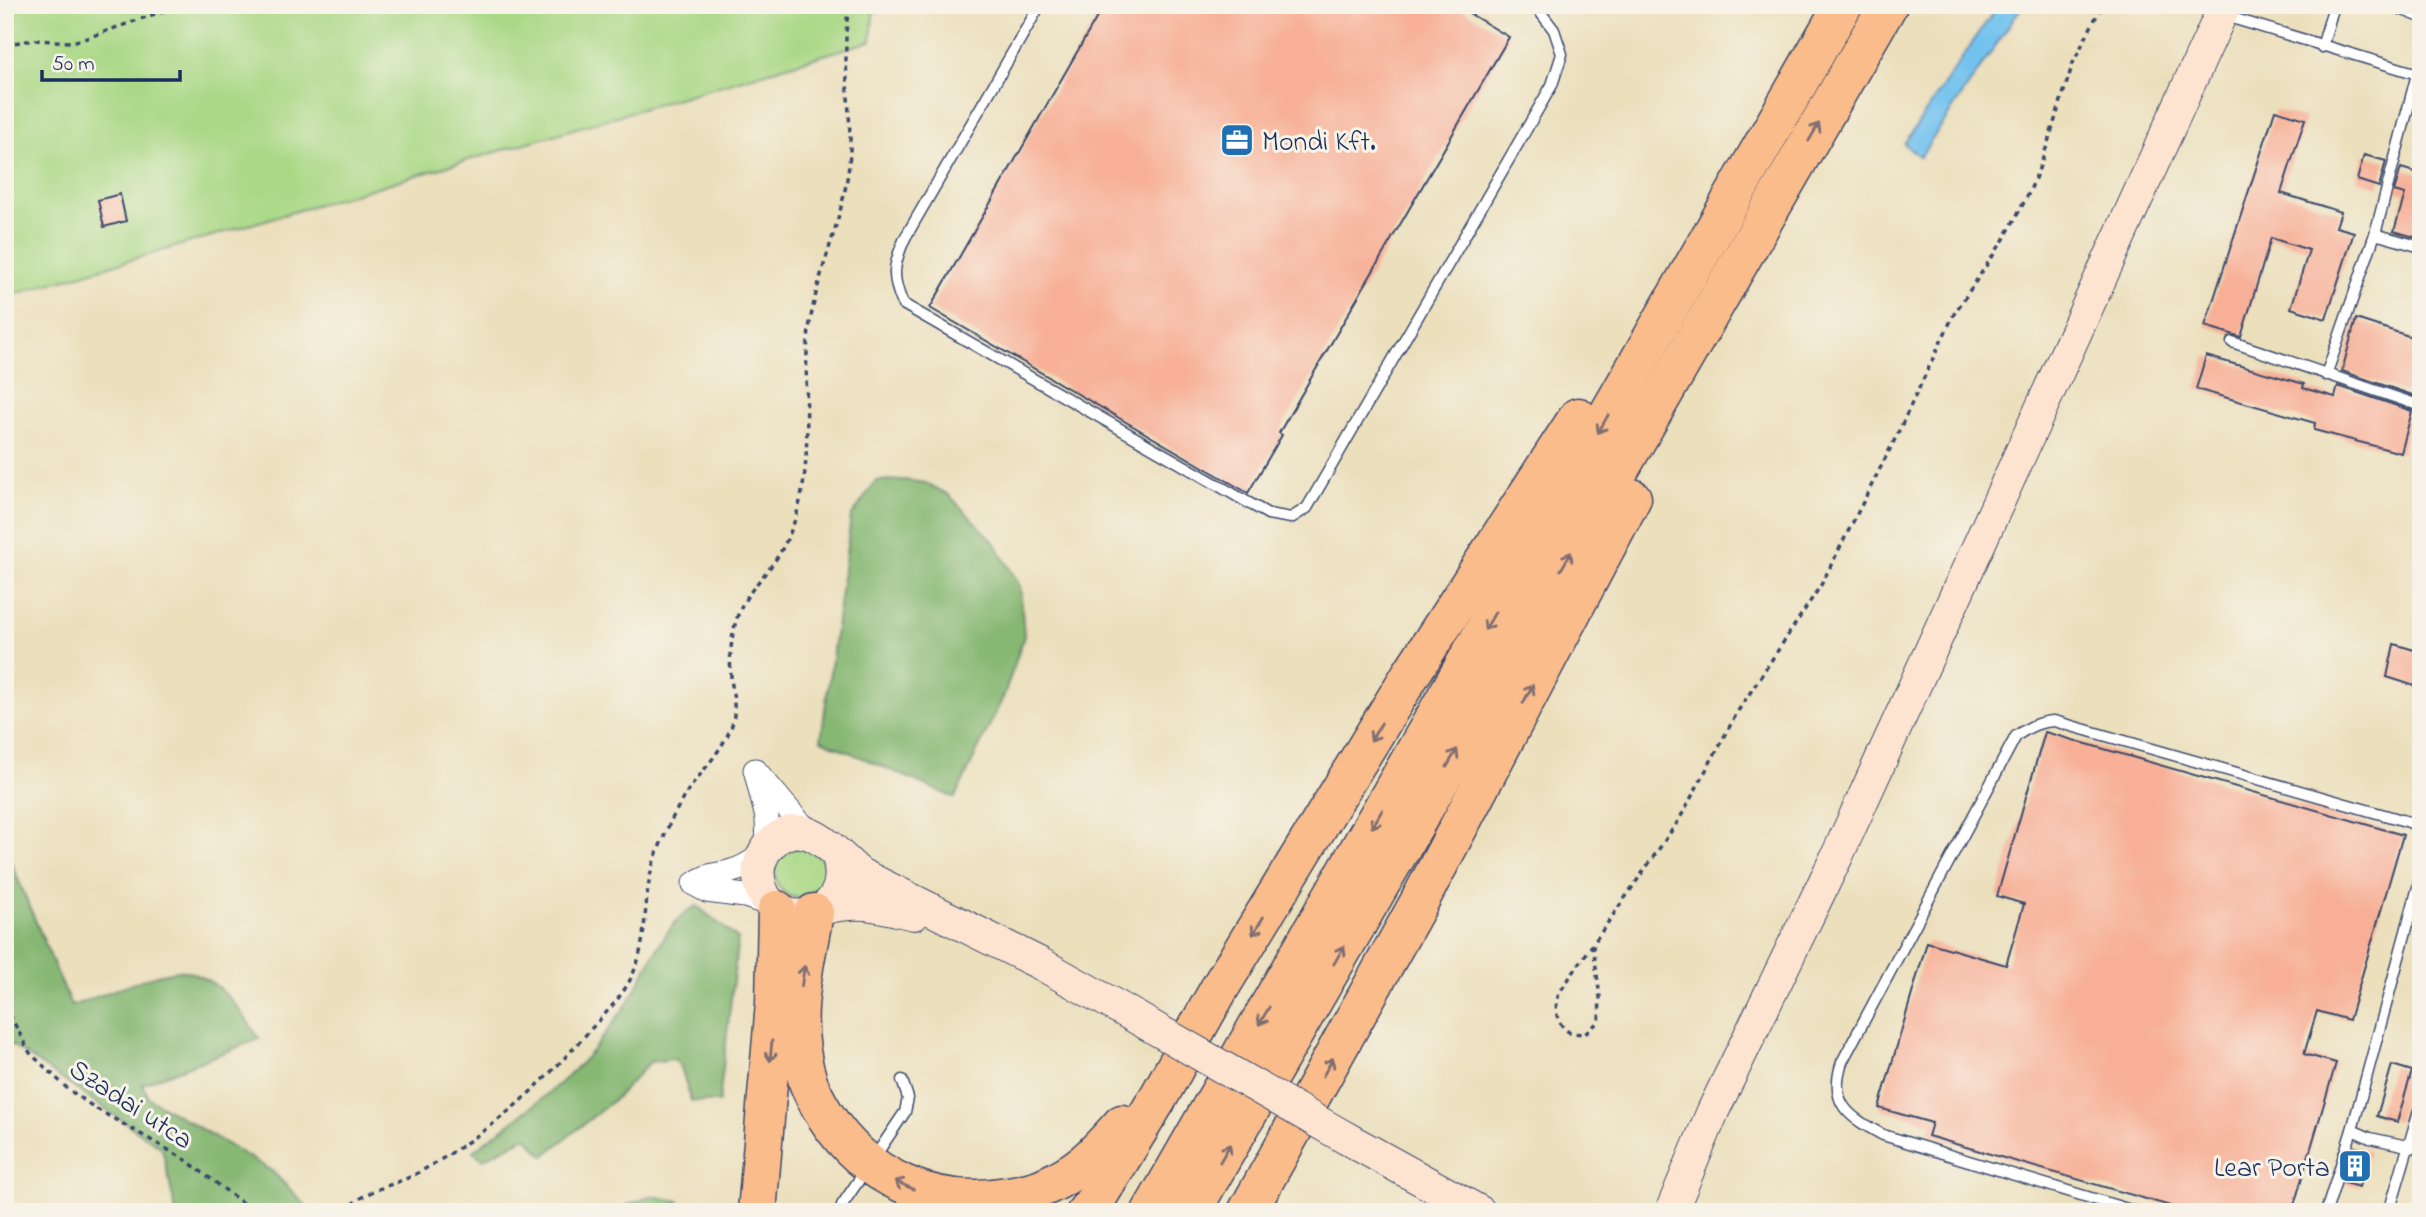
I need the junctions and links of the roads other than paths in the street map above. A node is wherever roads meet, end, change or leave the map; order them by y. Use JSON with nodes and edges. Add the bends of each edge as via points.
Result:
{"nodes":[{"id":1,"x":1040,"y":5,"type":"edge"},
{"id":2,"x":1535,"y":5,"type":"edge"},
{"id":3,"x":1843,"y":5,"type":"edge"},
{"id":4,"x":1888,"y":5,"type":"edge"},
{"id":5,"x":2334,"y":5,"type":"edge"},
{"id":6,"x":2390,"y":5,"type":"edge"},
{"id":7,"x":2223,"y":10,"type":"edge"},
{"id":8,"x":2421,"y":17,"type":"edge"},
{"id":9,"x":2322,"y":47,"type":"junction"},
{"id":10,"x":2419,"y":74,"type":"edge"},
{"id":11,"x":1771,"y":131,"type":"junction"},
{"id":12,"x":1779,"y":191,"type":"junction"},
{"id":13,"x":2375,"y":234,"type":"junction"},
{"id":14,"x":2421,"y":247,"type":"edge"},
{"id":15,"x":2232,"y":342,"type":"dead end"},
{"id":16,"x":2326,"y":375,"type":"junction"},
{"id":17,"x":2421,"y":405,"type":"edge"},
{"id":18,"x":2421,"y":829,"type":"edge"},
{"id":19,"x":813,"y":834,"type":"junction"},
{"id":20,"x":766,"y":850,"type":"junction"},
{"id":21,"x":838,"y":856,"type":"junction"},
{"id":22,"x":2421,"y":876,"type":"edge"},
{"id":23,"x":797,"y":909,"type":"junction"},
{"id":24,"x":966,"y":928,"type":"junction"},
{"id":25,"x":1219,"y":989,"type":"junction"},
{"id":26,"x":902,"y":1080,"type":"dead end"},
{"id":27,"x":2421,"y":1104,"type":"edge"},
{"id":28,"x":1713,"y":1111,"type":"junction"},
{"id":29,"x":2352,"y":1130,"type":"junction"},
{"id":30,"x":2408,"y":1147,"type":"junction"},
{"id":31,"x":2421,"y":1149,"type":"edge"},
{"id":32,"x":871,"y":1165,"type":"junction"},
{"id":33,"x":842,"y":1205,"type":"dead end"},
{"id":34,"x":757,"y":1212,"type":"edge"},
{"id":35,"x":1086,"y":1212,"type":"edge"},
{"id":36,"x":1151,"y":1212,"type":"edge"},
{"id":37,"x":1191,"y":1212,"type":"edge"},
{"id":38,"x":1247,"y":1212,"type":"edge"},
{"id":39,"x":1480,"y":1212,"type":"edge"},
{"id":40,"x":1651,"y":1212,"type":"edge"},
{"id":41,"x":1671,"y":1212,"type":"edge"},
{"id":42,"x":2137,"y":1212,"type":"edge"},
{"id":43,"x":2326,"y":1212,"type":"edge"},
{"id":44,"x":2389,"y":1212,"type":"edge"}],
"edges":[{"from":1,"to":2,"type":"lane","via":[[905,238],[895,261],[895,286],[904,304],[1268,514],[1291,518],[1307,508],[1552,85],[1562,54],[1554,30]]},
{"from":3,"to":11,"type":"highway"},
{"from":12,"to":4,"type":"highway","one_way":true},
{"from":5,"to":9,"type":"lane"},
{"from":6,"to":8,"type":"lane"},
{"from":7,"to":9,"type":"lane"},
{"from":7,"to":28,"type":"street","via":[[1843,843]]},
{"from":9,"to":10,"type":"lane"},
{"from":10,"to":13,"type":"lane"},
{"from":11,"to":25,"type":"highway","one_way":true,"via":[[1656,290],[1543,474],[1411,674]]},
{"from":11,"to":36,"type":"highway","one_way":true},
{"from":37,"to":12,"type":"highway","one_way":true},
{"from":38,"to":12,"type":"highway","one_way":true,"via":[[1417,906],[1737,298]]},
{"from":13,"to":14,"type":"lane"},
{"from":13,"to":16,"type":"lane"},
{"from":15,"to":16,"type":"lane"},
{"from":16,"to":17,"type":"lane"},
{"from":18,"to":42,"type":"lane","via":[[2054,721],[2040,722],[2016,736],[1842,1062],[1836,1082],[1839,1099],[1862,1124],[1883,1135]]},
{"from":19,"to":20,"type":"street","via":[[789,834]]},
{"from":19,"to":20,"type":"street","via":[[755,769],[767,818]]},
{"from":19,"to":21,"type":"street"},
{"from":20,"to":23,"type":"street","via":[[758,875],[764,896]]},
{"from":20,"to":23,"type":"street","via":[[746,866],[707,875],[694,884],[707,891]]},
{"from":21,"to":23,"type":"street","via":[[841,884],[835,897]]},
{"from":21,"to":24,"type":"street","via":[[860,874]]},
{"from":22,"to":29,"type":"lane"},
{"from":23,"to":24,"type":"street","via":[[862,902]]},
{"from":32,"to":23,"type":"highway","one_way":true,"via":[[832,1126],[809,1085],[798,1041]]},
{"from":23,"to":34,"type":"highway","one_way":true,"via":[[775,1003]]},
{"from":24,"to":39,"type":"street","bridge":true,"via":[[1041,964]]},
{"from":25,"to":32,"type":"highway","one_way":true,"via":[[1130,1116],[1089,1162],[1041,1189],[993,1199],[949,1199],[905,1186]]},
{"from":25,"to":35,"type":"highway"},
{"from":26,"to":32,"type":"lane","via":[[908,1098],[905,1112]]},
{"from":27,"to":30,"type":"lane"},
{"from":28,"to":40,"type":"street"},
{"from":28,"to":41,"type":"street"},
{"from":29,"to":30,"type":"lane"},
{"from":29,"to":43,"type":"lane"},
{"from":30,"to":31,"type":"lane"},
{"from":30,"to":44,"type":"lane"},
{"from":32,"to":33,"type":"lane"}]}
